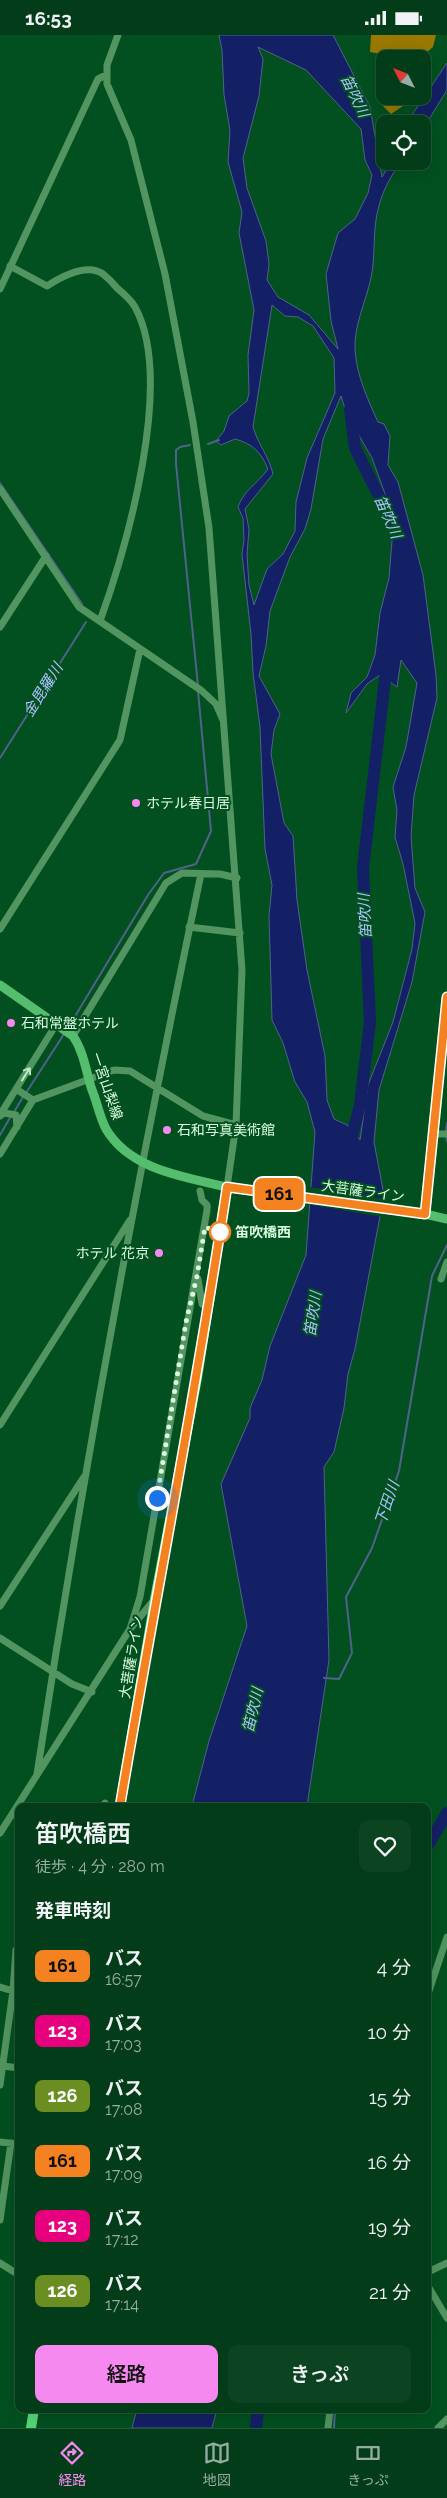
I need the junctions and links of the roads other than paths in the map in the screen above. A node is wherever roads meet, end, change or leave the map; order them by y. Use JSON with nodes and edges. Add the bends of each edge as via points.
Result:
{"nodes":[{"id":1,"x":118,"y":35,"type":"edge"},
{"id":2,"x":106,"y":75,"type":"junction"},
{"id":3,"x":10,"y":266,"type":"junction"},
{"id":4,"x":0,"y":289,"type":"edge"},
{"id":5,"x":0,"y":489,"type":"edge"},
{"id":6,"x":46,"y":556,"type":"junction"},
{"id":7,"x":100,"y":621,"type":"junction"},
{"id":8,"x":0,"y":627,"type":"edge"},
{"id":9,"x":140,"y":649,"type":"junction"},
{"id":10,"x":226,"y":725,"type":"junction"},
{"id":11,"x":201,"y":874,"type":"junction"},
{"id":12,"x":237,"y":878,"type":"junction"},
{"id":13,"x":189,"y":927,"type":"junction"},
{"id":14,"x":0,"y":929,"type":"edge"},
{"id":15,"x":240,"y":933,"type":"junction"},
{"id":16,"x":0,"y":985,"type":"edge"},
{"id":17,"x":447,"y":997,"type":"edge"},
{"id":18,"x":65,"y":1029,"type":"junction"},
{"id":19,"x":89,"y":1080,"type":"junction"},
{"id":20,"x":156,"y":1086,"type":"junction"},
{"id":21,"x":24,"y":1094,"type":"junction"},
{"id":22,"x":0,"y":1116,"type":"edge"},
{"id":23,"x":236,"y":1125,"type":"junction"},
{"id":24,"x":17,"y":1127,"type":"junction"},
{"id":25,"x":440,"y":1134,"type":"edge"},
{"id":26,"x":0,"y":1154,"type":"edge"},
{"id":27,"x":142,"y":1163,"type":"junction"},
{"id":28,"x":227,"y":1187,"type":"junction"},
{"id":29,"x":200,"y":1191,"type":"dead end"},
{"id":30,"x":420,"y":1213,"type":"junction"},
{"id":31,"x":133,"y":1215,"type":"junction"},
{"id":32,"x":443,"y":1219,"type":"edge"},
{"id":33,"x":447,"y":1262,"type":"edge"},
{"id":34,"x":197,"y":1276,"type":"junction"},
{"id":35,"x":441,"y":1279,"type":"dead end"},
{"id":36,"x":208,"y":1308,"type":"junction"},
{"id":37,"x":0,"y":1425,"type":"edge"},
{"id":38,"x":85,"y":1475,"type":"junction"},
{"id":39,"x":155,"y":1599,"type":"junction"},
{"id":40,"x":0,"y":1606,"type":"edge"},
{"id":41,"x":130,"y":1629,"type":"junction"},
{"id":42,"x":0,"y":1637,"type":"edge"},
{"id":43,"x":53,"y":1671,"type":"junction"},
{"id":44,"x":92,"y":1692,"type":"junction"},
{"id":45,"x":37,"y":1774,"type":"junction"},
{"id":46,"x":19,"y":1803,"type":"edge"},
{"id":47,"x":121,"y":1803,"type":"edge"},
{"id":48,"x":15,"y":1809,"type":"edge"},
{"id":49,"x":0,"y":1833,"type":"edge"},
{"id":50,"x":447,"y":1937,"type":"edge"},
{"id":51,"x":15,"y":1964,"type":"edge"},
{"id":52,"x":431,"y":1985,"type":"edge"},
{"id":53,"x":0,"y":1987,"type":"edge"},
{"id":54,"x":13,"y":1991,"type":"junction"},
{"id":55,"x":3,"y":2066,"type":"junction"},
{"id":56,"x":15,"y":2068,"type":"edge"},
{"id":57,"x":0,"y":2085,"type":"edge"},
{"id":58,"x":0,"y":2142,"type":"edge"},
{"id":59,"x":11,"y":2143,"type":"junction"},
{"id":60,"x":15,"y":2144,"type":"edge"},
{"id":61,"x":0,"y":2220,"type":"edge"},
{"id":62,"x":0,"y":2263,"type":"edge"},
{"id":63,"x":447,"y":2263,"type":"edge"},
{"id":64,"x":431,"y":2271,"type":"edge"},
{"id":65,"x":15,"y":2272,"type":"edge"},
{"id":66,"x":431,"y":2291,"type":"edge"},
{"id":67,"x":447,"y":2318,"type":"edge"},
{"id":68,"x":33,"y":2413,"type":"edge"},
{"id":69,"x":330,"y":2413,"type":"edge"},
{"id":70,"x":447,"y":2419,"type":"edge"},
{"id":71,"x":31,"y":2428,"type":"edge"},
{"id":72,"x":328,"y":2428,"type":"edge"},
{"id":73,"x":438,"y":2428,"type":"edge"}],
"edges":[{"from":1,"to":2,"type":"street","via":[[106,65]]},
{"from":2,"to":3,"type":"street","via":[[98,79]]},
{"from":2,"to":10,"type":"street","via":[[111,96],[131,140],[174,321],[210,528]]},
{"from":3,"to":4,"type":"street"},
{"from":3,"to":7,"type":"street","via":[[46,286],[66,275],[92,271],[103,274],[134,305],[148,350],[145,450],[119,569]]},
{"from":5,"to":6,"type":"street"},
{"from":6,"to":7,"type":"street","via":[[79,607]]},
{"from":6,"to":8,"type":"street"},
{"from":7,"to":9,"type":"street"},
{"from":9,"to":10,"type":"street","via":[[202,691],[216,704]]},
{"from":9,"to":14,"type":"street","via":[[120,740]]},
{"from":10,"to":12,"type":"street"},
{"from":11,"to":12,"type":"street"},
{"from":11,"to":13,"type":"street"},
{"from":11,"to":18,"type":"street","via":[[182,873],[166,883]]},
{"from":12,"to":15,"type":"street"},
{"from":13,"to":15,"type":"street"},
{"from":13,"to":20,"type":"street"},
{"from":15,"to":23,"type":"street","via":[[242,1002]]},
{"from":16,"to":18,"type":"main road"},
{"from":17,"to":25,"type":"highway"},
{"from":18,"to":19,"type":"main road","name":"一宮山梨線","via":[[80,1048]]},
{"from":21,"to":18,"type":"street","one_way":true},
{"from":19,"to":20,"type":"street","via":[[114,1071],[130,1071]]},
{"from":19,"to":21,"type":"street"},
{"from":19,"to":27,"type":"main road","name":"一宮山梨線","via":[[107,1130]]},
{"from":20,"to":23,"type":"street","via":[[203,1116]]},
{"from":20,"to":27,"type":"street"},
{"from":21,"to":22,"type":"street"},
{"from":21,"to":24,"type":"street"},
{"from":22,"to":24,"type":"street","via":[[4,1113],[16,1115]]},
{"from":23,"to":28,"type":"street"},
{"from":24,"to":26,"type":"street"},
{"from":25,"to":30,"type":"highway"},
{"from":27,"to":28,"type":"main road","name":"一宮山梨線","via":[[178,1176]]},
{"from":27,"to":31,"type":"street"},
{"from":28,"to":30,"type":"highway","name":"大菩薩ライン"},
{"from":28,"to":36,"type":"highway","name":"大菩薩ライン"},
{"from":29,"to":34,"type":"street","via":[[207,1210]]},
{"from":30,"to":32,"type":"main road"},
{"from":31,"to":37,"type":"street"},
{"from":31,"to":38,"type":"street"},
{"from":33,"to":35,"type":"street"},
{"from":34,"to":36,"type":"street","via":[[202,1304]]},
{"from":34,"to":41,"type":"street","via":[[186,1322],[140,1597]]},
{"from":36,"to":39,"type":"highway","name":"大菩薩ライン"},
{"from":38,"to":40,"type":"street"},
{"from":38,"to":43,"type":"street"},
{"from":39,"to":41,"type":"street"},
{"from":39,"to":47,"type":"highway","name":"大菩薩ライン"},
{"from":41,"to":44,"type":"street"},
{"from":42,"to":43,"type":"street"},
{"from":43,"to":44,"type":"street"},
{"from":43,"to":45,"type":"street"},
{"from":44,"to":45,"type":"street"},
{"from":45,"to":46,"type":"street"},
{"from":48,"to":49,"type":"street"},
{"from":50,"to":52,"type":"street"},
{"from":51,"to":54,"type":"street"},
{"from":53,"to":54,"type":"street"},
{"from":54,"to":55,"type":"street"},
{"from":55,"to":56,"type":"street"},
{"from":55,"to":57,"type":"street"},
{"from":58,"to":59,"type":"street"},
{"from":59,"to":60,"type":"street"},
{"from":59,"to":61,"type":"street"},
{"from":62,"to":65,"type":"street"},
{"from":63,"to":64,"type":"street"},
{"from":66,"to":67,"type":"street"},
{"from":68,"to":71,"type":"highway"},
{"from":69,"to":72,"type":"street"},
{"from":70,"to":73,"type":"street"}]}
